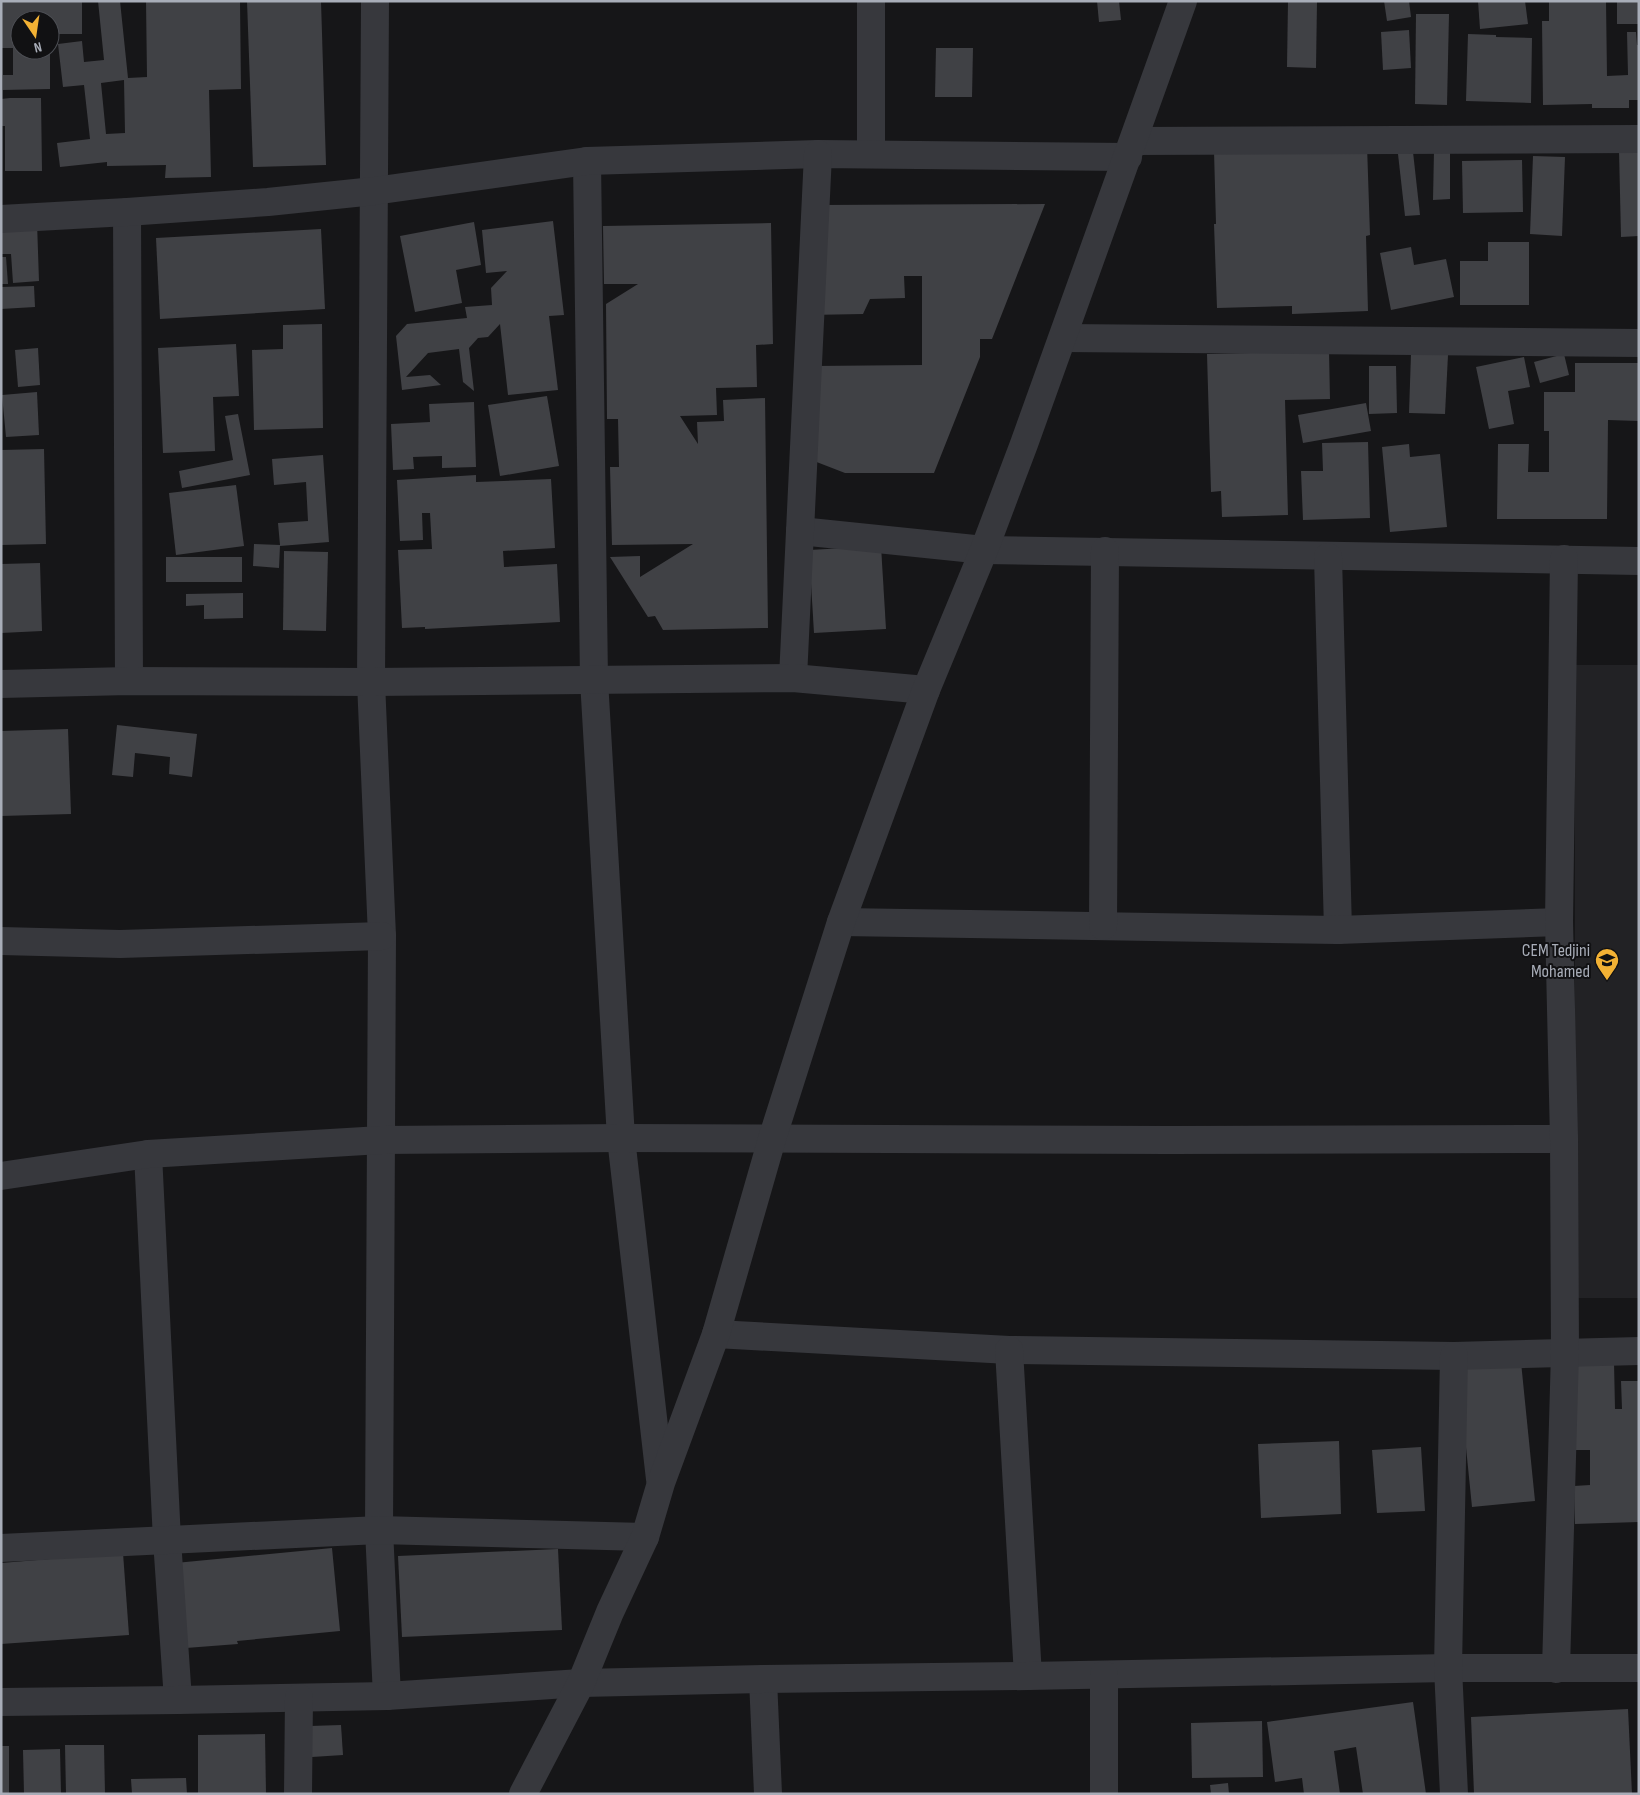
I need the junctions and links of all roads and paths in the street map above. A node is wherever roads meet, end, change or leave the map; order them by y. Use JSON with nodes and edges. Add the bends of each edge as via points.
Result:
{"nodes":[{"id":1,"x":375,"y":1,"type":"edge"},
{"id":2,"x":871,"y":1,"type":"edge"},
{"id":3,"x":1183,"y":1,"type":"edge"},
{"id":4,"x":1639,"y":139,"type":"edge"},
{"id":5,"x":1131,"y":149,"type":"junction"},
{"id":6,"x":818,"y":154,"type":"junction"},
{"id":7,"x":871,"y":154,"type":"junction"},
{"id":8,"x":587,"y":162,"type":"junction"},
{"id":9,"x":374,"y":191,"type":"junction"},
{"id":10,"x":127,"y":212,"type":"junction"},
{"id":11,"x":1,"y":219,"type":"edge"},
{"id":12,"x":1063,"y":338,"type":"junction"},
{"id":13,"x":1639,"y":343,"type":"edge"},
{"id":14,"x":800,"y":531,"type":"junction"},
{"id":15,"x":984,"y":550,"type":"junction"},
{"id":16,"x":1105,"y":551,"type":"junction"},
{"id":17,"x":1328,"y":557,"type":"junction"},
{"id":18,"x":1564,"y":558,"type":"junction"},
{"id":19,"x":1639,"y":560,"type":"edge"},
{"id":20,"x":793,"y":678,"type":"junction"},
{"id":21,"x":594,"y":680,"type":"junction"},
{"id":22,"x":129,"y":682,"type":"junction"},
{"id":23,"x":371,"y":682,"type":"junction"},
{"id":24,"x":1,"y":684,"type":"edge"},
{"id":25,"x":926,"y":690,"type":"junction"},
{"id":26,"x":841,"y":922,"type":"junction"},
{"id":27,"x":1559,"y":922,"type":"junction"},
{"id":28,"x":1103,"y":926,"type":"junction"},
{"id":29,"x":1338,"y":930,"type":"junction"},
{"id":30,"x":382,"y":936,"type":"junction"},
{"id":31,"x":1,"y":941,"type":"edge"},
{"id":32,"x":621,"y":1138,"type":"junction"},
{"id":33,"x":772,"y":1139,"type":"junction"},
{"id":34,"x":1564,"y":1139,"type":"junction"},
{"id":35,"x":381,"y":1140,"type":"junction"},
{"id":36,"x":148,"y":1154,"type":"junction"},
{"id":37,"x":1,"y":1176,"type":"edge"},
{"id":38,"x":716,"y":1334,"type":"junction"},
{"id":39,"x":1009,"y":1350,"type":"junction"},
{"id":40,"x":1639,"y":1351,"type":"edge"},
{"id":41,"x":1565,"y":1352,"type":"junction"},
{"id":42,"x":1454,"y":1356,"type":"junction"},
{"id":43,"x":660,"y":1483,"type":"junction"},
{"id":44,"x":379,"y":1530,"type":"junction"},
{"id":45,"x":645,"y":1537,"type":"junction"},
{"id":46,"x":167,"y":1540,"type":"junction"},
{"id":47,"x":1,"y":1548,"type":"edge"},
{"id":48,"x":1448,"y":1668,"type":"junction"},
{"id":49,"x":1639,"y":1668,"type":"edge"},
{"id":50,"x":1556,"y":1669,"type":"junction"},
{"id":51,"x":1104,"y":1674,"type":"junction"},
{"id":52,"x":1028,"y":1676,"type":"junction"},
{"id":53,"x":763,"y":1679,"type":"junction"},
{"id":54,"x":581,"y":1683,"type":"junction"},
{"id":55,"x":386,"y":1696,"type":"junction"},
{"id":56,"x":299,"y":1698,"type":"junction"},
{"id":57,"x":178,"y":1700,"type":"junction"},
{"id":58,"x":1,"y":1702,"type":"edge"},
{"id":59,"x":298,"y":1794,"type":"edge"},
{"id":60,"x":523,"y":1794,"type":"edge"},
{"id":61,"x":768,"y":1794,"type":"edge"},
{"id":62,"x":1104,"y":1794,"type":"edge"},
{"id":63,"x":1454,"y":1794,"type":"edge"}],
"edges":[{"from":1,"to":9,"type":"street"},
{"from":2,"to":7,"type":"street"},
{"from":3,"to":5,"type":"street"},
{"from":4,"to":5,"type":"street"},
{"from":5,"to":7,"type":"street"},
{"from":5,"to":12,"type":"street"},
{"from":6,"to":7,"type":"street"},
{"from":6,"to":8,"type":"street"},
{"from":6,"to":14,"type":"street"},
{"from":8,"to":9,"type":"street"},
{"from":8,"to":21,"type":"street"},
{"from":9,"to":10,"type":"street"},
{"from":9,"to":23,"type":"street"},
{"from":10,"to":11,"type":"street"},
{"from":10,"to":22,"type":"street"},
{"from":12,"to":13,"type":"street"},
{"from":12,"to":15,"type":"street"},
{"from":14,"to":15,"type":"street"},
{"from":14,"to":20,"type":"street"},
{"from":15,"to":16,"type":"street"},
{"from":15,"to":25,"type":"street"},
{"from":16,"to":17,"type":"street"},
{"from":16,"to":28,"type":"street"},
{"from":17,"to":18,"type":"street"},
{"from":17,"to":29,"type":"street"},
{"from":18,"to":19,"type":"street"},
{"from":18,"to":27,"type":"street"},
{"from":20,"to":21,"type":"street"},
{"from":20,"to":25,"type":"street"},
{"from":21,"to":23,"type":"street"},
{"from":21,"to":32,"type":"street"},
{"from":22,"to":23,"type":"street"},
{"from":22,"to":24,"type":"street"},
{"from":23,"to":30,"type":"street"},
{"from":25,"to":26,"type":"street"},
{"from":26,"to":28,"type":"street"},
{"from":26,"to":33,"type":"street"},
{"from":27,"to":29,"type":"street"},
{"from":27,"to":34,"type":"street"},
{"from":28,"to":29,"type":"street"},
{"from":30,"to":31,"type":"street","via":[[120,944]]},
{"from":30,"to":35,"type":"street"},
{"from":32,"to":33,"type":"street"},
{"from":32,"to":35,"type":"street"},
{"from":32,"to":43,"type":"street"},
{"from":33,"to":34,"type":"street"},
{"from":33,"to":38,"type":"street"},
{"from":34,"to":41,"type":"street"},
{"from":35,"to":36,"type":"street"},
{"from":35,"to":44,"type":"street"},
{"from":36,"to":37,"type":"street"},
{"from":36,"to":46,"type":"street"},
{"from":38,"to":39,"type":"street"},
{"from":38,"to":43,"type":"street"},
{"from":39,"to":42,"type":"street"},
{"from":39,"to":52,"type":"street"},
{"from":40,"to":41,"type":"street"},
{"from":41,"to":42,"type":"street"},
{"from":41,"to":50,"type":"street"},
{"from":42,"to":48,"type":"street"},
{"from":43,"to":45,"type":"street"},
{"from":44,"to":45,"type":"street"},
{"from":44,"to":46,"type":"street"},
{"from":44,"to":55,"type":"street"},
{"from":45,"to":54,"type":"street"},
{"from":46,"to":47,"type":"street"},
{"from":46,"to":57,"type":"street"},
{"from":48,"to":50,"type":"street"},
{"from":48,"to":51,"type":"street"},
{"from":48,"to":63,"type":"street"},
{"from":49,"to":50,"type":"street"},
{"from":51,"to":52,"type":"street"},
{"from":51,"to":62,"type":"street"},
{"from":52,"to":53,"type":"street"},
{"from":53,"to":54,"type":"street"},
{"from":53,"to":61,"type":"street"},
{"from":54,"to":55,"type":"street"},
{"from":54,"to":60,"type":"street"},
{"from":55,"to":56,"type":"street"},
{"from":56,"to":57,"type":"street"},
{"from":56,"to":59,"type":"street"},
{"from":57,"to":58,"type":"street"}]}
